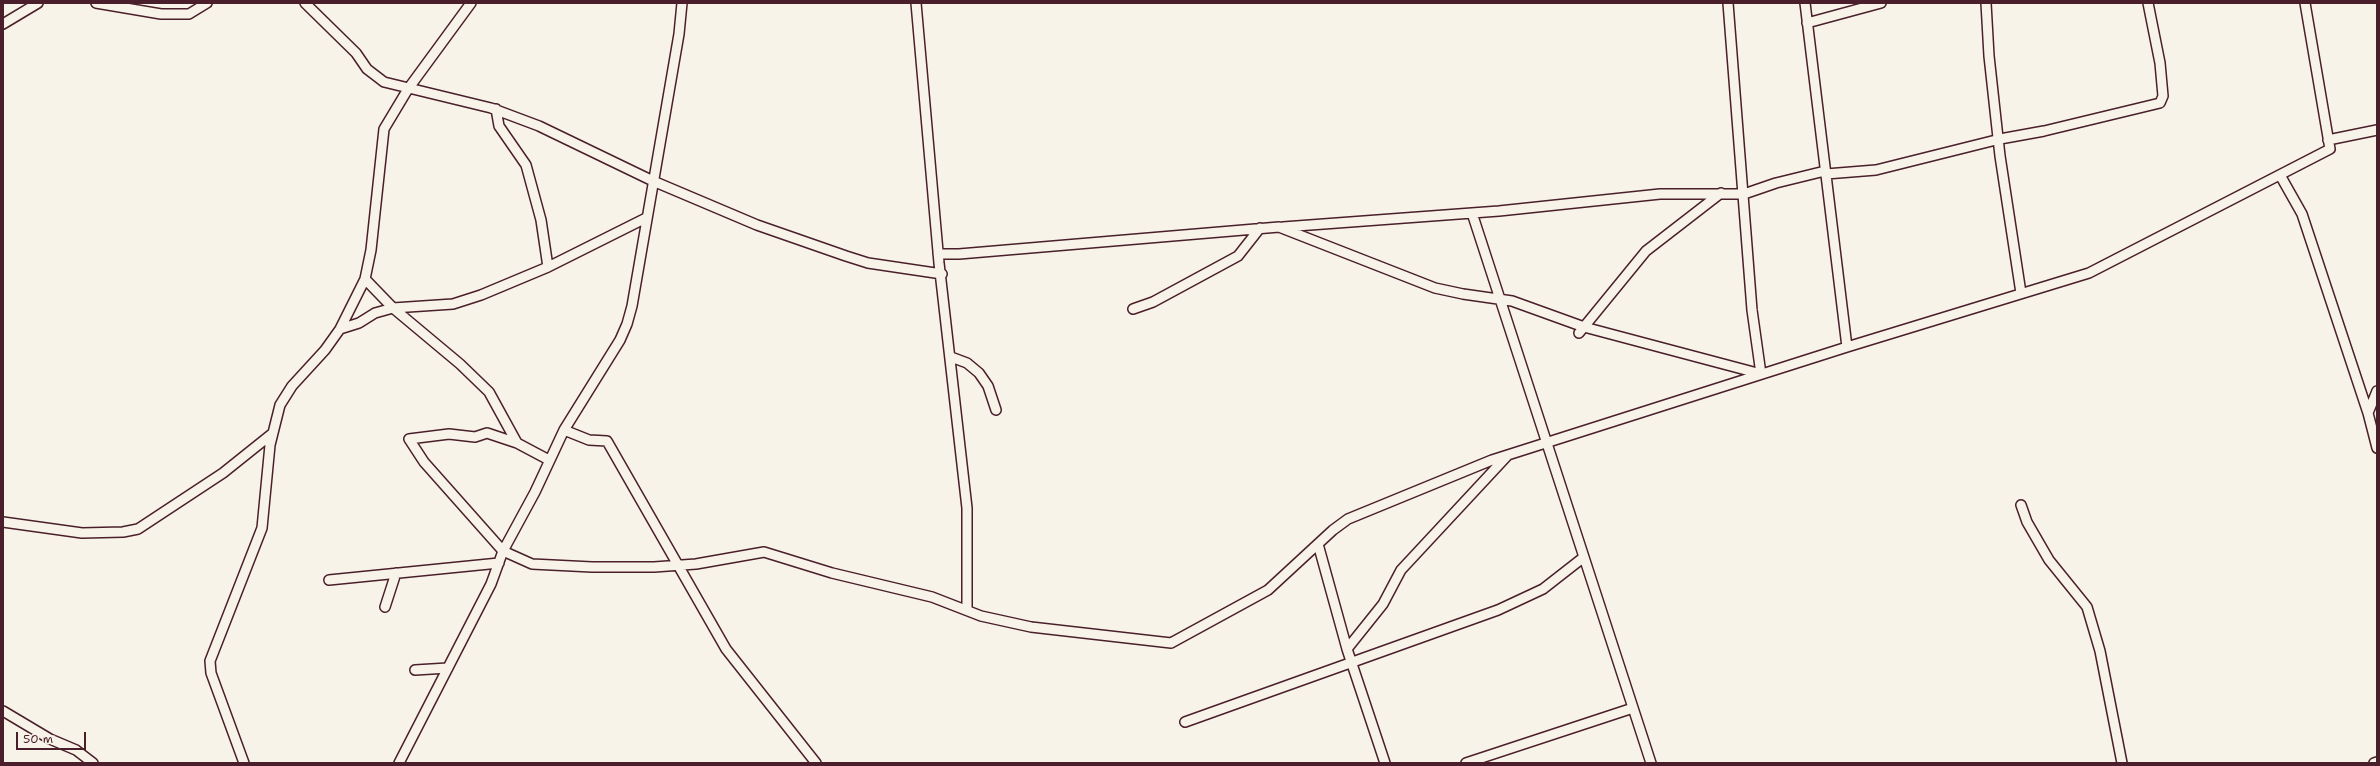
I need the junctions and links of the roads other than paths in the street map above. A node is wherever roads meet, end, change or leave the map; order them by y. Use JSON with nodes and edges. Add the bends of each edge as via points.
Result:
{"nodes":[{"id":1,"x":38,"y":3,"type":"edge"},
{"id":2,"x":96,"y":3,"type":"edge"},
{"id":3,"x":207,"y":3,"type":"edge"},
{"id":4,"x":305,"y":3,"type":"edge"},
{"id":5,"x":471,"y":3,"type":"edge"},
{"id":6,"x":682,"y":3,"type":"edge"},
{"id":7,"x":916,"y":3,"type":"edge"},
{"id":8,"x":1728,"y":3,"type":"edge"},
{"id":9,"x":1805,"y":3,"type":"edge"},
{"id":10,"x":1881,"y":3,"type":"edge"},
{"id":11,"x":1986,"y":3,"type":"edge"},
{"id":12,"x":2148,"y":3,"type":"edge"},
{"id":13,"x":2305,"y":3,"type":"edge"},
{"id":14,"x":1807,"y":23,"type":"junction"},
{"id":15,"x":3,"y":24,"type":"edge"},
{"id":16,"x":408,"y":88,"type":"junction"},
{"id":17,"x":496,"y":109,"type":"junction"},
{"id":18,"x":2377,"y":130,"type":"edge"},
{"id":19,"x":2000,"y":139,"type":"junction"},
{"id":20,"x":2328,"y":140,"type":"junction"},
{"id":21,"x":1826,"y":173,"type":"junction"},
{"id":22,"x":2280,"y":175,"type":"junction"},
{"id":23,"x":653,"y":181,"type":"junction"},
{"id":24,"x":1721,"y":193,"type":"junction"},
{"id":25,"x":1744,"y":194,"type":"junction"},
{"id":26,"x":1472,"y":213,"type":"junction"},
{"id":27,"x":646,"y":218,"type":"junction"},
{"id":28,"x":1279,"y":227,"type":"junction"},
{"id":29,"x":1260,"y":228,"type":"junction"},
{"id":30,"x":938,"y":254,"type":"junction"},
{"id":31,"x":548,"y":267,"type":"junction"},
{"id":32,"x":942,"y":274,"type":"junction"},
{"id":33,"x":365,"y":279,"type":"junction"},
{"id":34,"x":2021,"y":294,"type":"junction"},
{"id":35,"x":1501,"y":298,"type":"junction"},
{"id":36,"x":392,"y":308,"type":"junction"},
{"id":37,"x":1133,"y":309,"type":"dead end"},
{"id":38,"x":340,"y":329,"type":"junction"},
{"id":39,"x":1581,"y":330,"type":"junction"},
{"id":40,"x":1848,"y":347,"type":"junction"},
{"id":41,"x":951,"y":357,"type":"junction"},
{"id":42,"x":1761,"y":374,"type":"junction"},
{"id":43,"x":2377,"y":391,"type":"edge"},
{"id":44,"x":996,"y":410,"type":"dead end"},
{"id":45,"x":2368,"y":413,"type":"junction"},
{"id":46,"x":564,"y":430,"type":"junction"},
{"id":47,"x":273,"y":433,"type":"junction"},
{"id":48,"x":517,"y":443,"type":"junction"},
{"id":49,"x":1546,"y":443,"type":"junction"},
{"id":50,"x":2377,"y":448,"type":"edge"},
{"id":51,"x":1509,"y":454,"type":"junction"},
{"id":52,"x":549,"y":460,"type":"junction"},
{"id":53,"x":2021,"y":505,"type":"dead end"},
{"id":54,"x":3,"y":522,"type":"edge"},
{"id":55,"x":1318,"y":544,"type":"junction"},
{"id":56,"x":503,"y":551,"type":"junction"},
{"id":57,"x":1584,"y":557,"type":"junction"},
{"id":58,"x":499,"y":563,"type":"junction"},
{"id":59,"x":678,"y":566,"type":"junction"},
{"id":60,"x":396,"y":573,"type":"junction"},
{"id":61,"x":329,"y":580,"type":"dead end"},
{"id":62,"x":385,"y":606,"type":"dead end"},
{"id":63,"x":967,"y":610,"type":"junction"},
{"id":64,"x":1347,"y":649,"type":"junction"},
{"id":65,"x":1351,"y":662,"type":"junction"},
{"id":66,"x":448,"y":668,"type":"junction"},
{"id":67,"x":415,"y":670,"type":"dead end"},
{"id":68,"x":1634,"y":708,"type":"junction"},
{"id":69,"x":3,"y":711,"type":"edge"},
{"id":70,"x":1185,"y":722,"type":"dead end"},
{"id":71,"x":2377,"y":762,"type":"edge"},
{"id":72,"x":93,"y":763,"type":"edge"},
{"id":73,"x":244,"y":763,"type":"edge"},
{"id":74,"x":399,"y":763,"type":"edge"},
{"id":75,"x":816,"y":763,"type":"edge"},
{"id":76,"x":1385,"y":763,"type":"edge"},
{"id":77,"x":1466,"y":763,"type":"edge"},
{"id":78,"x":1652,"y":763,"type":"edge"},
{"id":79,"x":2122,"y":763,"type":"edge"},
{"id":80,"x":2374,"y":763,"type":"edge"}],
"edges":[{"from":1,"to":15,"type":"street"},
{"from":2,"to":3,"type":"street","via":[[161,14],[189,14]]},
{"from":4,"to":16,"type":"street","via":[[356,53],[367,69],[384,82]]},
{"from":5,"to":16,"type":"street"},
{"from":6,"to":23,"type":"street","via":[[679,34]]},
{"from":7,"to":30,"type":"street"},
{"from":8,"to":25,"type":"street"},
{"from":9,"to":14,"type":"street"},
{"from":10,"to":14,"type":"street"},
{"from":11,"to":19,"type":"street","via":[[1989,56]]},
{"from":12,"to":19,"type":"street","via":[[2160,63],[2163,96],[2160,103]]},
{"from":13,"to":20,"type":"street"},
{"from":14,"to":21,"type":"street"},
{"from":16,"to":17,"type":"street"},
{"from":16,"to":33,"type":"street","via":[[384,129],[371,250]]},
{"from":17,"to":23,"type":"street","via":[[539,126]]},
{"from":17,"to":31,"type":"street","via":[[499,126],[526,165],[541,220]]},
{"from":18,"to":20,"type":"street"},
{"from":19,"to":21,"type":"street","via":[[1876,170]]},
{"from":19,"to":34,"type":"street","via":[[2000,156]]},
{"from":20,"to":22,"type":"street","via":[[2330,150]]},
{"from":21,"to":25,"type":"street","via":[[1776,183]]},
{"from":21,"to":40,"type":"street"},
{"from":22,"to":34,"type":"street","via":[[2089,274]]},
{"from":22,"to":45,"type":"street","via":[[2302,214]]},
{"from":23,"to":27,"type":"street"},
{"from":23,"to":32,"type":"street","via":[[757,225],[846,256],[868,263]]},
{"from":24,"to":25,"type":"street"},
{"from":24,"to":26,"type":"street","via":[[1660,194]]},
{"from":24,"to":39,"type":"street","via":[[1646,251]]},
{"from":25,"to":42,"type":"street","via":[[1752,310]]},
{"from":26,"to":28,"type":"street"},
{"from":26,"to":35,"type":"street"},
{"from":27,"to":31,"type":"street"},
{"from":27,"to":46,"type":"street","via":[[627,324],[620,340]]},
{"from":28,"to":29,"type":"street"},
{"from":28,"to":35,"type":"street","via":[[1435,288]]},
{"from":29,"to":30,"type":"street"},
{"from":29,"to":37,"type":"street","via":[[1238,256],[1153,302]]},
{"from":30,"to":32,"type":"street"},
{"from":31,"to":36,"type":"street","via":[[453,304]]},
{"from":32,"to":41,"type":"street"},
{"from":33,"to":36,"type":"street"},
{"from":33,"to":38,"type":"street"},
{"from":34,"to":40,"type":"street"},
{"from":35,"to":39,"type":"street"},
{"from":35,"to":49,"type":"street"},
{"from":36,"to":38,"type":"street"},
{"from":36,"to":48,"type":"street","via":[[460,364],[489,392]]},
{"from":38,"to":47,"type":"street","via":[[326,350],[292,386],[280,405]]},
{"from":39,"to":42,"type":"street"},
{"from":40,"to":42,"type":"street"},
{"from":41,"to":44,"type":"street","via":[[967,363],[979,373],[988,386]]},
{"from":41,"to":63,"type":"street","via":[[967,508]]},
{"from":42,"to":49,"type":"street"},
{"from":43,"to":45,"type":"street"},
{"from":45,"to":50,"type":"street"},
{"from":46,"to":52,"type":"street"},
{"from":46,"to":59,"type":"street","via":[[589,440],[607,441]]},
{"from":47,"to":54,"type":"street","via":[[223,473],[138,529],[82,533]]},
{"from":47,"to":73,"type":"street","via":[[262,528],[210,661],[211,673]]},
{"from":48,"to":52,"type":"street"},
{"from":48,"to":56,"type":"street","via":[[487,433],[475,437],[449,434],[409,440],[424,462]]},
{"from":49,"to":51,"type":"street"},
{"from":49,"to":57,"type":"street"},
{"from":51,"to":55,"type":"street","via":[[1348,519]]},
{"from":51,"to":64,"type":"street","via":[[1401,570],[1382,604]]},
{"from":52,"to":56,"type":"street"},
{"from":53,"to":79,"type":"street","via":[[2027,522],[2049,560],[2087,607],[2108,685]]},
{"from":55,"to":63,"type":"street","via":[[1268,590],[1171,643],[1031,628]]},
{"from":55,"to":64,"type":"street"},
{"from":56,"to":58,"type":"street"},
{"from":56,"to":59,"type":"street","via":[[532,564],[543,565]]},
{"from":57,"to":65,"type":"street","via":[[1543,589],[1498,610]]},
{"from":57,"to":68,"type":"street"},
{"from":58,"to":60,"type":"street"},
{"from":58,"to":66,"type":"street"},
{"from":59,"to":63,"type":"street","via":[[764,552],[832,573],[932,597]]},
{"from":59,"to":75,"type":"street","via":[[726,649]]},
{"from":60,"to":61,"type":"street"},
{"from":60,"to":62,"type":"street"},
{"from":64,"to":65,"type":"street"},
{"from":65,"to":70,"type":"street"},
{"from":65,"to":76,"type":"street"},
{"from":66,"to":67,"type":"street"},
{"from":66,"to":74,"type":"street"},
{"from":68,"to":77,"type":"street"},
{"from":68,"to":78,"type":"street"},
{"from":69,"to":72,"type":"street","via":[[50,739],[76,750]]},
{"from":71,"to":80,"type":"street"}]}
